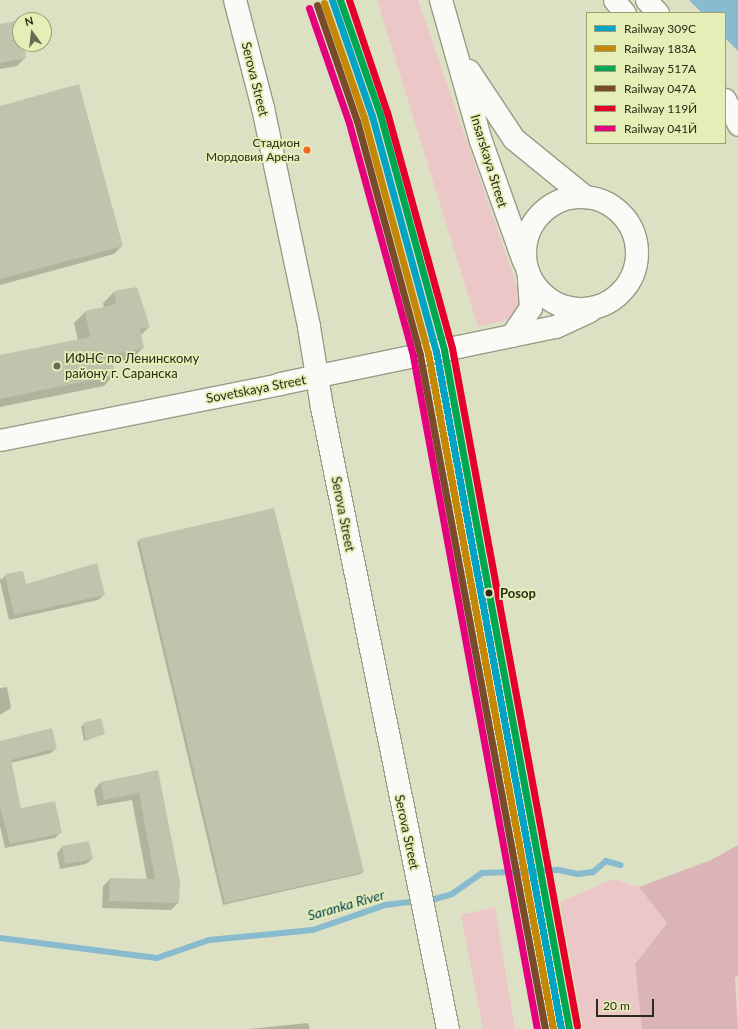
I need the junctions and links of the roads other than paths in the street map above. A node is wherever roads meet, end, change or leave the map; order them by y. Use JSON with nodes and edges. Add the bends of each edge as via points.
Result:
{"nodes":[{"id":1,"x":235,"y":0,"type":"edge"},
{"id":2,"x":441,"y":0,"type":"edge"},
{"id":3,"x":614,"y":0,"type":"edge"},
{"id":4,"x":646,"y":0,"type":"edge"},
{"id":5,"x":624,"y":12,"type":"edge"},
{"id":6,"x":657,"y":12,"type":"edge"},
{"id":7,"x":458,"y":56,"type":"junction"},
{"id":8,"x":585,"y":196,"type":"junction"},
{"id":9,"x":527,"y":271,"type":"junction"},
{"id":10,"x":598,"y":308,"type":"junction"},
{"id":11,"x":512,"y":336,"type":"junction"},
{"id":12,"x":318,"y":377,"type":"junction"},
{"id":13,"x":280,"y":384,"type":"joint"},
{"id":14,"x":0,"y":440,"type":"edge"},
{"id":15,"x":448,"y":1029,"type":"edge"}],
"edges":[{"from":1,"to":12,"type":"street","name":"Serova Street","via":[[263,108]]},
{"from":2,"to":7,"type":"street","name":"Insarskaya Street"},
{"from":3,"to":5,"type":"street"},
{"from":4,"to":6,"type":"street"},
{"from":7,"to":8,"type":"street","name":"Insarskaya Street","via":[[514,139]]},
{"from":7,"to":9,"type":"street","name":"Insarskaya Street","via":[[484,148]]},
{"from":8,"to":9,"type":"street","via":[[568,198],[538,216],[524,247]]},
{"from":8,"to":10,"type":"street","via":[[606,202],[620,212],[636,241],[638,258],[628,284],[613,300]]},
{"from":9,"to":10,"type":"street","via":[[550,301],[565,308]]},
{"from":9,"to":11,"type":"street","via":[[531,308]]},
{"from":10,"to":11,"type":"street","name":"Sovetskaya Street","via":[[556,327]]},
{"from":11,"to":12,"type":"street","name":"Sovetskaya Street"},
{"from":12,"to":13,"type":"street","name":"Sovetskaya Street"},
{"from":12,"to":15,"type":"street","name":"Serova Street"},
{"from":13,"to":14,"type":"street","name":"Sovetskaya Street"}]}
